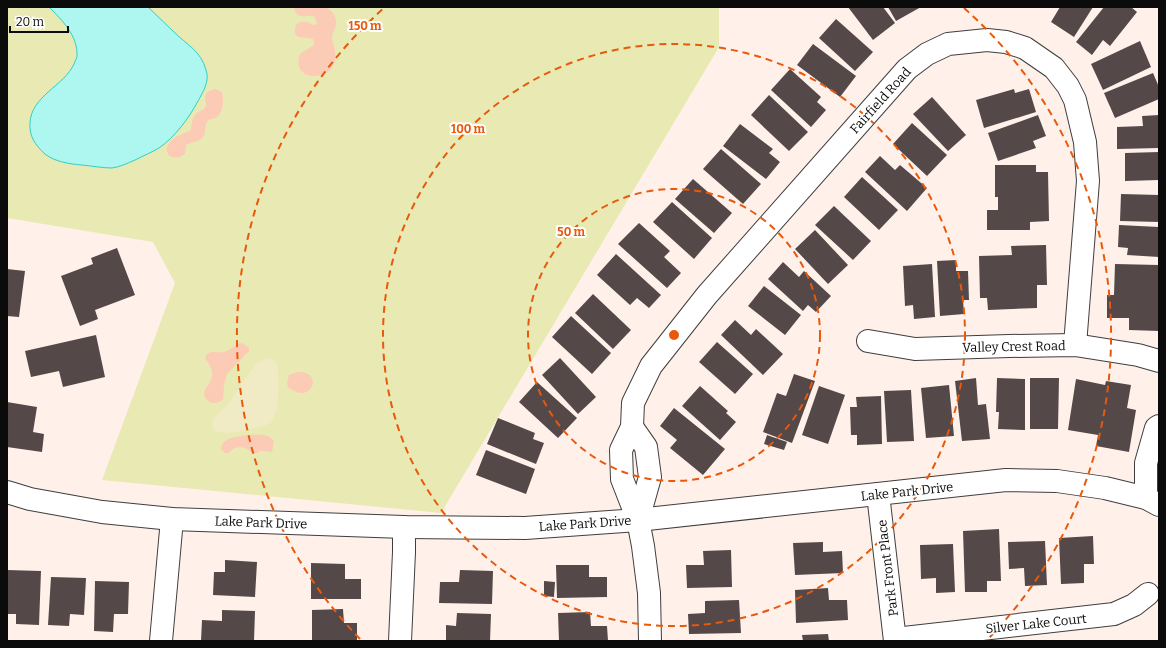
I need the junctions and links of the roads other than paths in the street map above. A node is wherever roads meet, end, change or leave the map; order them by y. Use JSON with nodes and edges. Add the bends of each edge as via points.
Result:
{"nodes":[{"id":1,"x":868,"y":341,"type":"dead end"},
{"id":2,"x":1075,"y":345,"type":"junction"},
{"id":3,"x":1159,"y":361,"type":"edge"},
{"id":4,"x":1159,"y":426,"type":"edge"},
{"id":5,"x":7,"y":492,"type":"edge"},
{"id":6,"x":878,"y":494,"type":"junction"},
{"id":7,"x":1155,"y":495,"type":"edge"},
{"id":8,"x":172,"y":519,"type":"junction"},
{"id":9,"x":638,"y":520,"type":"junction"},
{"id":10,"x":404,"y":527,"type":"junction"},
{"id":11,"x":1148,"y":594,"type":"dead end"},
{"id":12,"x":895,"y":640,"type":"edge"},
{"id":13,"x":161,"y":641,"type":"edge"},
{"id":14,"x":400,"y":641,"type":"edge"},
{"id":15,"x":650,"y":641,"type":"edge"}],
"edges":[{"from":1,"to":2,"type":"street","name":"Valley Crest Road","via":[[915,349]]},
{"from":2,"to":3,"type":"street","name":"Valley Crest Road"},
{"from":2,"to":9,"type":"street","name":"Fairfield Road","via":[[1088,181],[1085,142],[1075,100],[1054,68],[1025,48],[1006,42],[986,40],[948,44],[927,54],[907,69],[707,294],[651,366],[633,403],[632,427],[646,447],[650,477]]},
{"from":4,"to":7,"type":"street","via":[[1156,428],[1146,463]]},
{"from":5,"to":8,"type":"street","name":"Lake Park Drive","via":[[30,499],[102,512]]},
{"from":6,"to":7,"type":"street","name":"Lake Park Drive","via":[[1006,480],[1057,481]]},
{"from":6,"to":9,"type":"street","name":"Lake Park Drive"},
{"from":6,"to":12,"type":"street","name":"Park Front Place"},
{"from":8,"to":10,"type":"street","name":"Lake Park Drive"},
{"from":8,"to":13,"type":"street"},
{"from":9,"to":10,"type":"street","name":"Lake Park Drive","via":[[525,528]]},
{"from":9,"to":15,"type":"street","via":[[649,592]]},
{"from":10,"to":14,"type":"street"},
{"from":11,"to":12,"type":"street","name":"Silver Lake Court","via":[[1134,605],[1114,614]]}]}
